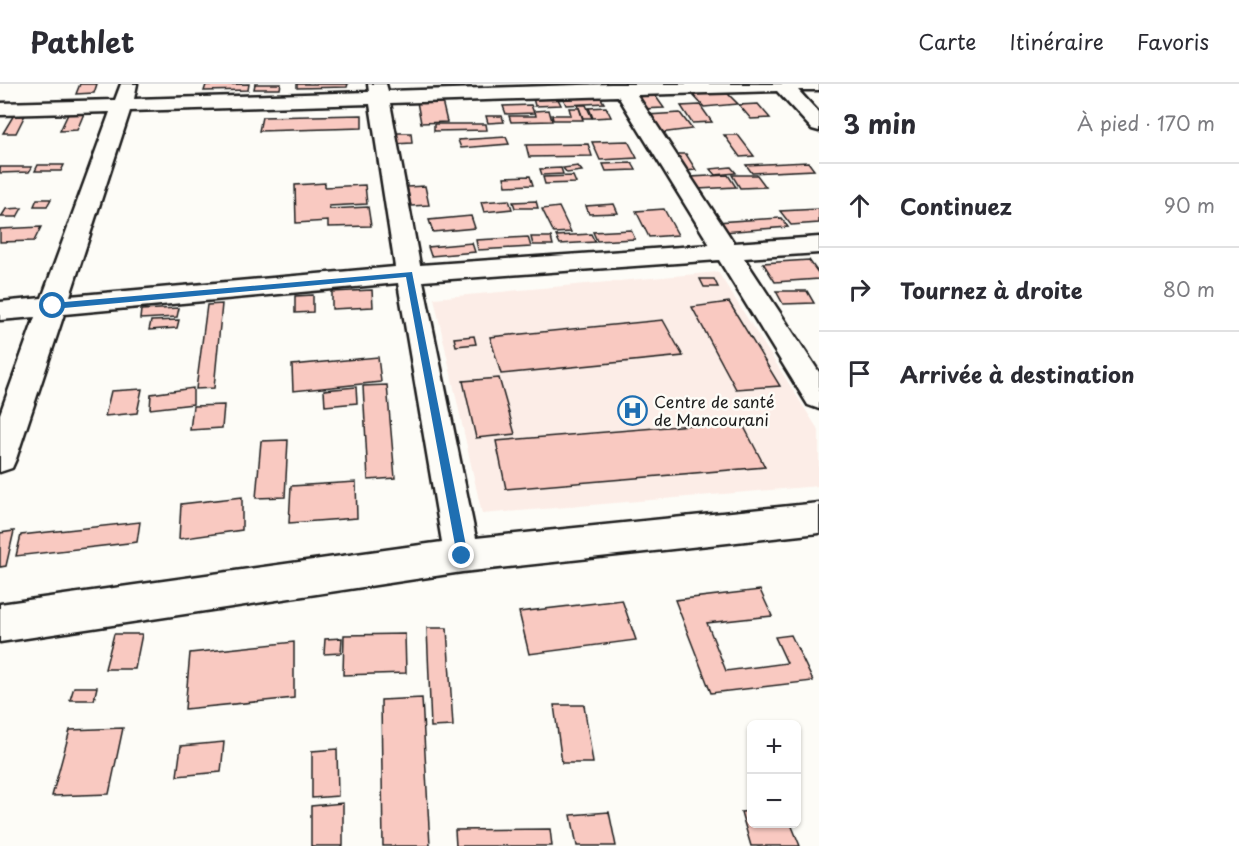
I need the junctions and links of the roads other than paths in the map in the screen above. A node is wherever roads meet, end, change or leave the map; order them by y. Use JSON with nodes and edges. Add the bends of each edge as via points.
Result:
{"nodes":[{"id":1,"x":819,"y":84,"type":"edge"},
{"id":2,"x":782,"y":85,"type":"edge"},
{"id":3,"x":622,"y":87,"type":"edge"},
{"id":4,"x":378,"y":90,"type":"edge"},
{"id":5,"x":127,"y":95,"type":"edge"},
{"id":6,"x":0,"y":109,"type":"edge"},
{"id":7,"x":819,"y":125,"type":"edge"},
{"id":8,"x":819,"y":245,"type":"edge"},
{"id":9,"x":730,"y":253,"type":"junction"},
{"id":10,"x":409,"y":274,"type":"junction"},
{"id":11,"x":53,"y":306,"type":"junction"},
{"id":12,"x":0,"y":311,"type":"edge"},
{"id":13,"x":819,"y":397,"type":"edge"},
{"id":14,"x":0,"y":459,"type":"edge"},
{"id":15,"x":819,"y":518,"type":"edge"},
{"id":16,"x":462,"y":556,"type":"junction"},
{"id":17,"x":0,"y":623,"type":"edge"}],
"edges":[{"from":1,"to":2,"type":"street"},
{"from":2,"to":3,"type":"street"},
{"from":2,"to":7,"type":"street"},
{"from":3,"to":4,"type":"street"},
{"from":3,"to":9,"type":"street"},
{"from":4,"to":5,"type":"street"},
{"from":4,"to":10,"type":"street"},
{"from":5,"to":6,"type":"street"},
{"from":5,"to":11,"type":"street"},
{"from":8,"to":9,"type":"street"},
{"from":9,"to":10,"type":"street"},
{"from":9,"to":13,"type":"street"},
{"from":10,"to":11,"type":"street"},
{"from":10,"to":16,"type":"street"},
{"from":11,"to":12,"type":"street"},
{"from":11,"to":14,"type":"street"},
{"from":15,"to":16,"type":"street"},
{"from":16,"to":17,"type":"street"}]}
